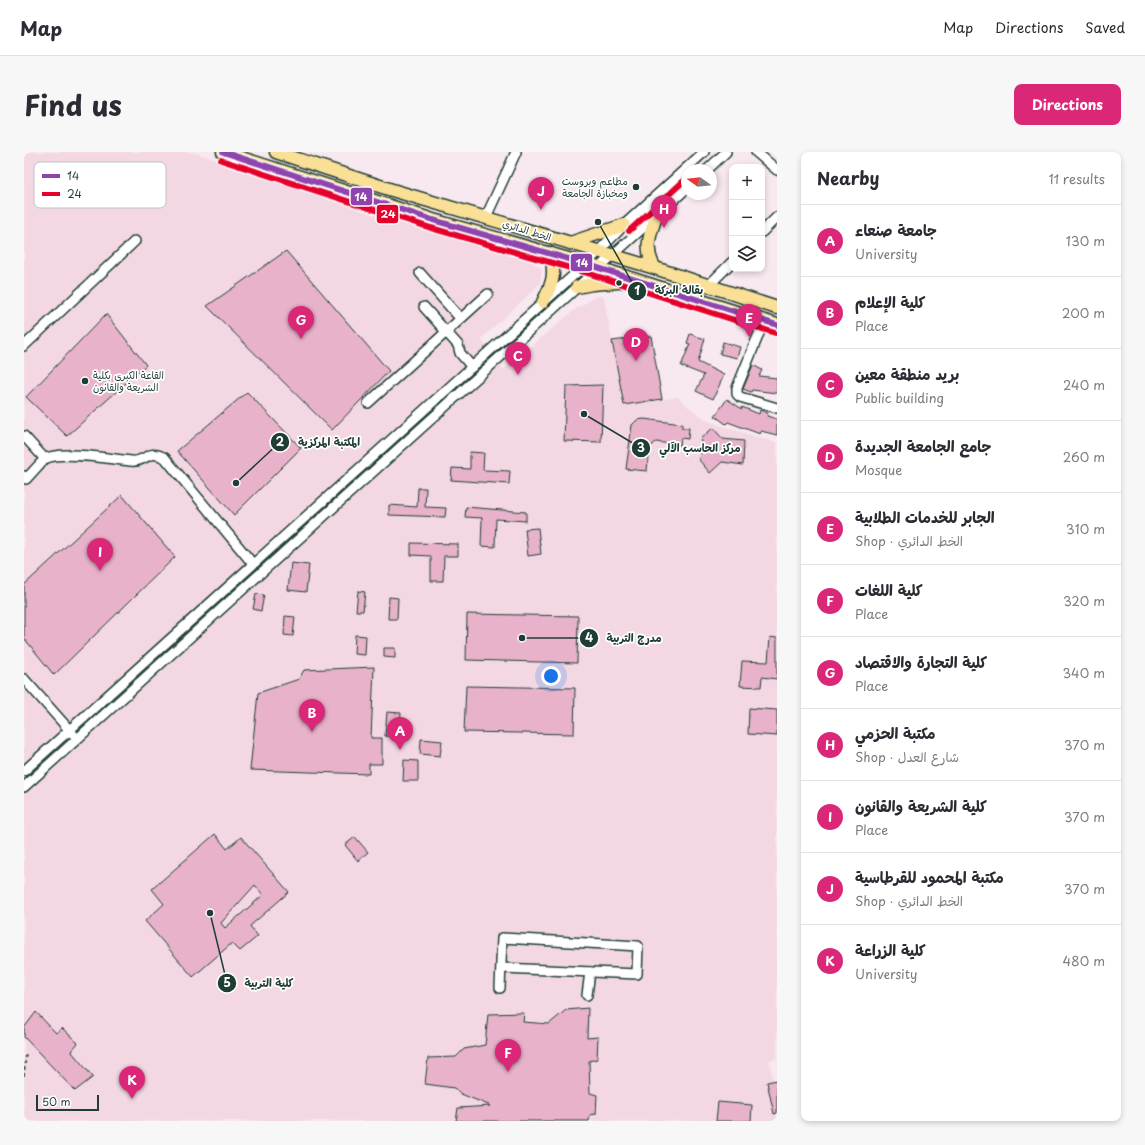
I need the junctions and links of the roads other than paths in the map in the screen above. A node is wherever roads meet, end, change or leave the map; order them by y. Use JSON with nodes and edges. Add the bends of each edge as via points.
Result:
{"nodes":[{"id":1,"x":223,"y":152,"type":"edge"},
{"id":2,"x":276,"y":152,"type":"edge"},
{"id":3,"x":516,"y":152,"type":"edge"},
{"id":4,"x":704,"y":152,"type":"edge"},
{"id":5,"x":726,"y":152,"type":"edge"},
{"id":6,"x":756,"y":152,"type":"edge"},
{"id":7,"x":298,"y":155,"type":"edge"},
{"id":8,"x":713,"y":164,"type":"edge"},
{"id":9,"x":777,"y":170,"type":"edge"},
{"id":10,"x":292,"y":173,"type":"junction"},
{"id":11,"x":681,"y":194,"type":"edge"},
{"id":12,"x":486,"y":217,"type":"junction"},
{"id":13,"x":656,"y":217,"type":"junction"},
{"id":14,"x":777,"y":217,"type":"edge"},
{"id":15,"x":624,"y":225,"type":"junction"},
{"id":16,"x":765,"y":229,"type":"edge"},
{"id":17,"x":135,"y":241,"type":"dead end"},
{"id":18,"x":570,"y":243,"type":"junction"},
{"id":19,"x":598,"y":251,"type":"junction"},
{"id":20,"x":550,"y":253,"type":"junction"},
{"id":21,"x":612,"y":255,"type":"junction"},
{"id":22,"x":586,"y":264,"type":"junction"},
{"id":23,"x":729,"y":265,"type":"edge"},
{"id":24,"x":598,"y":268,"type":"junction"},
{"id":25,"x":655,"y":268,"type":"junction"},
{"id":26,"x":420,"y":273,"type":"dead end"},
{"id":27,"x":637,"y":280,"type":"junction"},
{"id":28,"x":708,"y":286,"type":"junction"},
{"id":29,"x":578,"y":288,"type":"junction"},
{"id":30,"x":488,"y":294,"type":"dead end"},
{"id":31,"x":543,"y":302,"type":"junction"},
{"id":32,"x":424,"y":307,"type":"dead end"},
{"id":33,"x":777,"y":308,"type":"edge"},
{"id":34,"x":460,"y":318,"type":"junction"},
{"id":35,"x":764,"y":321,"type":"junction"},
{"id":36,"x":777,"y":325,"type":"edge"},
{"id":37,"x":445,"y":331,"type":"junction"},
{"id":38,"x":24,"y":346,"type":"edge"},
{"id":39,"x":474,"y":365,"type":"junction"},
{"id":40,"x":482,"y":373,"type":"junction"},
{"id":41,"x":368,"y":403,"type":"dead end"},
{"id":42,"x":777,"y":408,"type":"edge"},
{"id":43,"x":24,"y":436,"type":"edge"},
{"id":44,"x":45,"y":459,"type":"junction"},
{"id":45,"x":24,"y":476,"type":"edge"},
{"id":46,"x":252,"y":564,"type":"junction"},
{"id":47,"x":24,"y":679,"type":"edge"},
{"id":48,"x":69,"y":729,"type":"junction"},
{"id":49,"x":76,"y":738,"type":"junction"},
{"id":50,"x":24,"y":771,"type":"edge"},
{"id":51,"x":24,"y":787,"type":"edge"},
{"id":52,"x":501,"y":968,"type":"junction"},
{"id":53,"x":590,"y":972,"type":"junction"},
{"id":54,"x":500,"y":988,"type":"dead end"},
{"id":55,"x":587,"y":995,"type":"dead end"}],
"edges":[{"from":1,"to":10,"type":"main road","name":"الخط الدائري"},
{"from":2,"to":7,"type":"main road","name":"الخط الدائري"},
{"from":3,"to":12,"type":"street"},
{"from":4,"to":15,"type":"street"},
{"from":5,"to":8,"type":"street"},
{"from":6,"to":9,"type":"street"},
{"from":7,"to":10,"type":"main road"},
{"from":7,"to":12,"type":"main road","name":"الخط الدائري","via":[[392,190]]},
{"from":10,"to":20,"type":"main road","name":"الخط الدائري","via":[[433,220]]},
{"from":11,"to":13,"type":"street"},
{"from":12,"to":18,"type":"main road","name":"الخط الدائري"},
{"from":13,"to":21,"type":"street"},
{"from":13,"to":25,"type":"main road","via":[[647,249]]},
{"from":14,"to":16,"type":"street"},
{"from":15,"to":18,"type":"main road"},
{"from":15,"to":19,"type":"street"},
{"from":17,"to":38,"type":"street"},
{"from":18,"to":19,"type":"main road","name":"الخط الدائري"},
{"from":19,"to":21,"type":"main road","name":"الخط الدائري"},
{"from":19,"to":22,"type":"street"},
{"from":20,"to":22,"type":"main road","name":"الخط الدائري"},
{"from":20,"to":31,"type":"main road","via":[[554,273]]},
{"from":21,"to":24,"type":"street"},
{"from":21,"to":25,"type":"main road","name":"الخط الدائري"},
{"from":22,"to":24,"type":"main road","name":"الخط الدائري"},
{"from":22,"to":31,"type":"street"},
{"from":23,"to":28,"type":"street"},
{"from":24,"to":27,"type":"main road","name":"الخط الدائري"},
{"from":24,"to":29,"type":"street"},
{"from":25,"to":28,"type":"main road","name":"الخط الدائري"},
{"from":26,"to":34,"type":"street"},
{"from":27,"to":29,"type":"main road","via":[[592,284]]},
{"from":27,"to":35,"type":"main road","name":"الخط الدائري"},
{"from":28,"to":33,"type":"main road","name":"الخط الدائري"},
{"from":29,"to":40,"type":"street"},
{"from":30,"to":34,"type":"street"},
{"from":31,"to":39,"type":"street"},
{"from":32,"to":37,"type":"street"},
{"from":34,"to":37,"type":"street"},
{"from":35,"to":36,"type":"main road","name":"الخط الدائري"},
{"from":35,"to":42,"type":"street","via":[[736,394]]},
{"from":37,"to":39,"type":"street","via":[[458,345],[465,348]]},
{"from":37,"to":41,"type":"street"},
{"from":39,"to":40,"type":"street"},
{"from":39,"to":46,"type":"street"},
{"from":40,"to":49,"type":"street"},
{"from":43,"to":44,"type":"street"},
{"from":44,"to":45,"type":"street","via":[[26,479]]},
{"from":44,"to":46,"type":"street","via":[[69,454],[138,462],[152,453],[158,454],[165,458]]},
{"from":46,"to":48,"type":"street"},
{"from":47,"to":48,"type":"street"},
{"from":48,"to":49,"type":"street"},
{"from":48,"to":50,"type":"street"},
{"from":49,"to":51,"type":"street"},
{"from":52,"to":53,"type":"street"},
{"from":52,"to":53,"type":"street","via":[[502,938],[638,946],[637,974]]},
{"from":52,"to":54,"type":"street"},
{"from":53,"to":55,"type":"street"}]}
